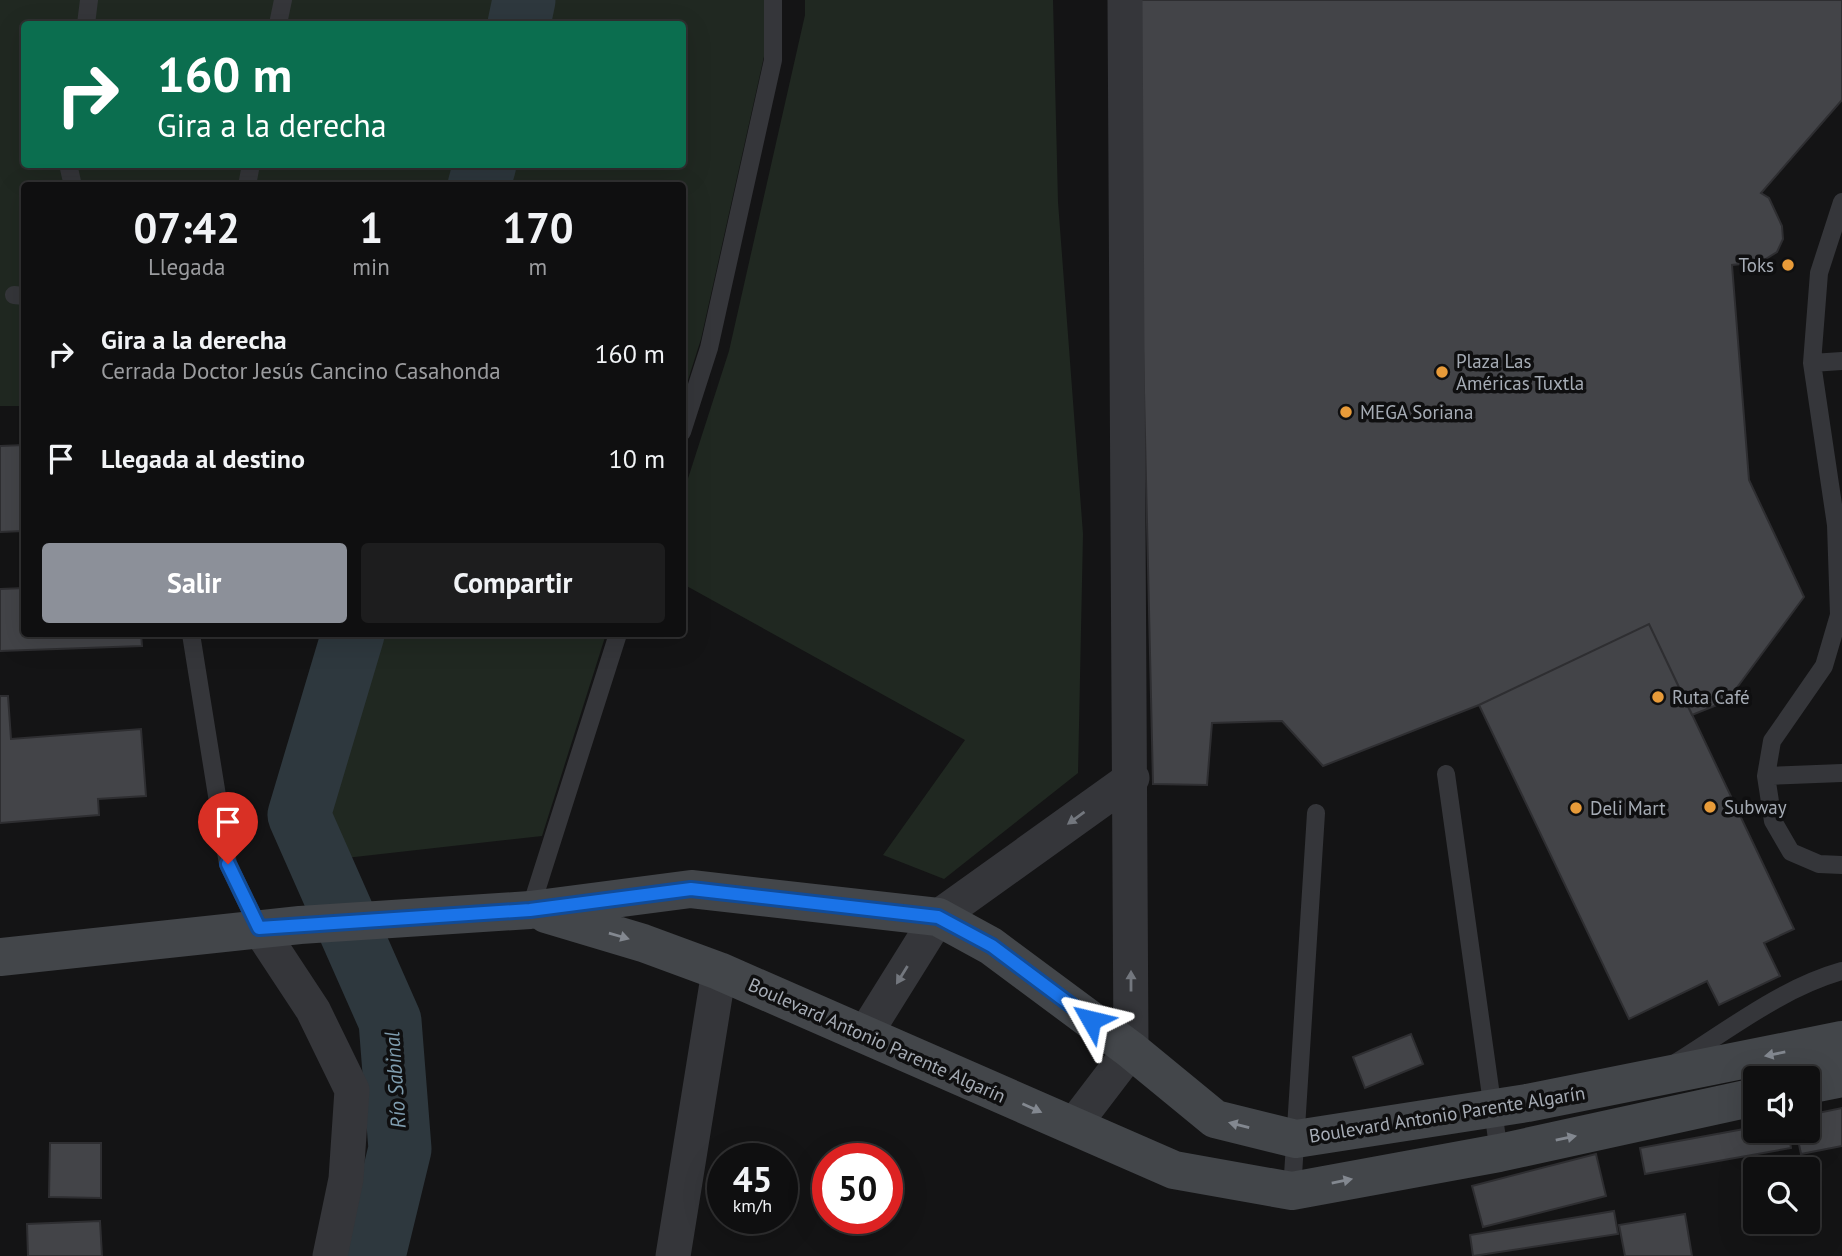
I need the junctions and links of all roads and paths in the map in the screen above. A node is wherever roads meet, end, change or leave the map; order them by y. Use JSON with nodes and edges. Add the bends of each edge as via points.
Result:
{"nodes":[{"id":1,"x":89,"y":0,"type":"edge"},
{"id":2,"x":283,"y":0,"type":"edge"},
{"id":3,"x":773,"y":0,"type":"edge"},
{"id":4,"x":1125,"y":0,"type":"edge"},
{"id":5,"x":86,"y":21,"type":"edge"},
{"id":6,"x":279,"y":21,"type":"edge"},
{"id":7,"x":1842,"y":202,"type":"edge"},
{"id":8,"x":1842,"y":361,"type":"edge"},
{"id":9,"x":1812,"y":363,"type":"junction"},
{"id":10,"x":686,"y":420,"type":"edge"},
{"id":11,"x":1834,"y":446,"type":"edge"},
{"id":12,"x":191,"y":637,"type":"edge"},
{"id":13,"x":617,"y":637,"type":"edge"},
{"id":14,"x":1842,"y":773,"type":"edge"},
{"id":15,"x":1446,"y":774,"type":"dead end"},
{"id":16,"x":1766,"y":776,"type":"junction"},
{"id":17,"x":1132,"y":778,"type":"junction"},
{"id":18,"x":1316,"y":813,"type":"dead end"},
{"id":19,"x":1842,"y":865,"type":"edge"},
{"id":20,"x":522,"y":910,"type":"junction"},
{"id":21,"x":938,"y":917,"type":"junction"},
{"id":22,"x":259,"y":928,"type":"junction"},
{"id":23,"x":0,"y":957,"type":"edge"},
{"id":24,"x":719,"y":971,"type":"junction"},
{"id":25,"x":1842,"y":971,"type":"edge"},
{"id":26,"x":865,"y":1034,"type":"junction"},
{"id":27,"x":1842,"y":1040,"type":"edge"},
{"id":28,"x":1132,"y":1050,"type":"junction"},
{"id":29,"x":1652,"y":1078,"type":"junction"},
{"id":30,"x":1842,"y":1078,"type":"edge"},
{"id":31,"x":1820,"y":1083,"type":"edge"},
{"id":32,"x":1743,"y":1100,"type":"edge"},
{"id":33,"x":1492,"y":1109,"type":"junction"},
{"id":34,"x":1073,"y":1126,"type":"junction"},
{"id":35,"x":1296,"y":1139,"type":"junction"},
{"id":36,"x":1499,"y":1153,"type":"junction"},
{"id":37,"x":1292,"y":1191,"type":"junction"},
{"id":38,"x":330,"y":1256,"type":"edge"},
{"id":39,"x":673,"y":1256,"type":"edge"}],
"edges":[{"from":1,"to":5,"type":"lane"},
{"from":2,"to":6,"type":"lane"},
{"from":3,"to":10,"type":"lane","via":[[773,60],[709,348]]},
{"from":4,"to":17,"type":"street"},
{"from":7,"to":9,"type":"lane","via":[[1819,273]]},
{"from":8,"to":9,"type":"lane"},
{"from":9,"to":11,"type":"lane"},
{"from":11,"to":16,"type":"lane","via":[[1839,615],[1824,666],[1772,741]]},
{"from":12,"to":22,"type":"lane","via":[[228,864]]},
{"from":13,"to":20,"type":"lane"},
{"from":14,"to":16,"type":"lane"},
{"from":15,"to":33,"type":"lane"},
{"from":16,"to":19,"type":"lane","via":[[1773,821],[1791,852],[1819,864]]},
{"from":17,"to":21,"type":"street","one_way":true},
{"from":28,"to":17,"type":"street","one_way":true},
{"from":18,"to":35,"type":"lane"},
{"from":20,"to":21,"type":"main road","name":"Boulevard Antonio Parente Algarín","via":[[691,889]]},
{"from":20,"to":22,"type":"main road","name":"Boulevard Antonio Parente Algarín"},
{"from":20,"to":24,"type":"main road","name":"Boulevard Antonio Parente Algarín","one_way":true,"via":[[643,943]]},
{"from":21,"to":26,"type":"street","one_way":true},
{"from":21,"to":28,"type":"main road","name":"Boulevard Antonio Parente Algarín","via":[[992,946]]},
{"from":22,"to":23,"type":"main road","name":"Boulevard Antonio Parente Algarín"},
{"from":22,"to":38,"type":"street","via":[[313,1010],[352,1090],[346,1180]]},
{"from":24,"to":26,"type":"main road","name":"Boulevard Antonio Parente Algarín"},
{"from":24,"to":39,"type":"street"},
{"from":25,"to":29,"type":"lane","via":[[1779,997]]},
{"from":26,"to":34,"type":"main road","name":"Boulevard Antonio Parente Algarín","one_way":true},
{"from":27,"to":29,"type":"main road","name":"Boulevard Antonio Parente Algarín","one_way":true},
{"from":28,"to":34,"type":"street"},
{"from":35,"to":28,"type":"main road","name":"Boulevard Antonio Parente Algarín","one_way":true,"via":[[1215,1119]]},
{"from":29,"to":33,"type":"main road","name":"Boulevard Antonio Parente Algarín"},
{"from":30,"to":31,"type":"main road"},
{"from":36,"to":32,"type":"main road","name":"Boulevard Antonio Parente Algarín","one_way":true},
{"from":33,"to":35,"type":"main road","name":"Boulevard Antonio Parente Algarín"},
{"from":33,"to":36,"type":"lane"},
{"from":34,"to":37,"type":"main road","name":"Boulevard Antonio Parente Algarín","via":[[1174,1170]]},
{"from":35,"to":37,"type":"lane"},
{"from":37,"to":36,"type":"main road","name":"Boulevard Antonio Parente Algarín","one_way":true}]}
